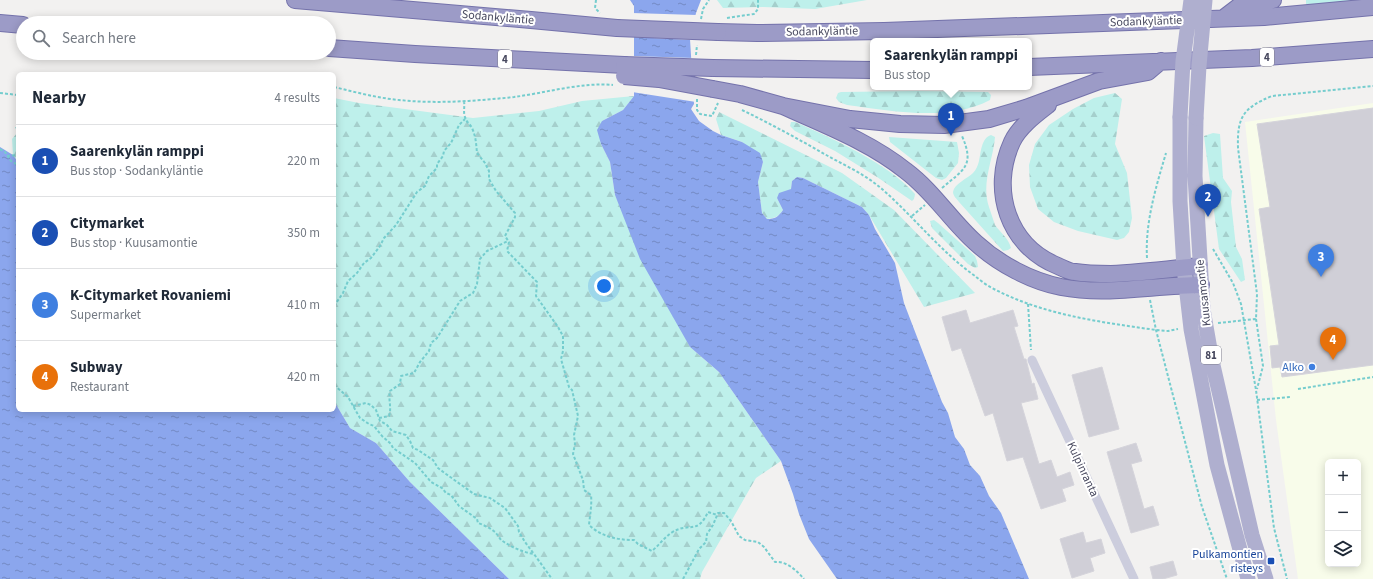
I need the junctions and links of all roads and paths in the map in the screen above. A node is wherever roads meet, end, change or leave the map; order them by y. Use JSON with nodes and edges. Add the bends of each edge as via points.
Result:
{"nodes":[{"id":1,"x":295,"y":0,"type":"edge"},
{"id":2,"x":596,"y":0,"type":"edge"},
{"id":3,"x":758,"y":0,"type":"edge"},
{"id":4,"x":1191,"y":0,"type":"edge"},
{"id":5,"x":1205,"y":0,"type":"edge"},
{"id":6,"x":1272,"y":0,"type":"edge"},
{"id":7,"x":1373,"y":7,"type":"edge"},
{"id":8,"x":595,"y":8,"type":"dead end"},
{"id":9,"x":1223,"y":18,"type":"junction"},
{"id":10,"x":0,"y":23,"type":"edge"},
{"id":11,"x":16,"y":24,"type":"edge"},
{"id":12,"x":722,"y":25,"type":"junction"},
{"id":13,"x":336,"y":48,"type":"edge"},
{"id":14,"x":1373,"y":49,"type":"edge"},
{"id":15,"x":1161,"y":61,"type":"junction"},
{"id":16,"x":1032,"y":67,"type":"edge"},
{"id":17,"x":870,"y":70,"type":"edge"},
{"id":18,"x":622,"y":75,"type":"junction"},
{"id":19,"x":1373,"y":86,"type":"edge"},
{"id":20,"x":336,"y":87,"type":"edge"},
{"id":21,"x":0,"y":93,"type":"edge"},
{"id":22,"x":16,"y":95,"type":"edge"},
{"id":23,"x":716,"y":95,"type":"junction"},
{"id":24,"x":1060,"y":96,"type":"junction"},
{"id":25,"x":464,"y":101,"type":"junction"},
{"id":26,"x":783,"y":106,"type":"junction"},
{"id":27,"x":700,"y":114,"type":"dead end"},
{"id":28,"x":465,"y":119,"type":"junction"},
{"id":29,"x":961,"y":135,"type":"dead end"},
{"id":30,"x":1167,"y":148,"type":"dead end"},
{"id":31,"x":0,"y":149,"type":"edge"},
{"id":32,"x":8,"y":156,"type":"junction"},
{"id":33,"x":16,"y":156,"type":"edge"},
{"id":34,"x":16,"y":164,"type":"edge"},
{"id":35,"x":939,"y":191,"type":"dead end"},
{"id":36,"x":927,"y":203,"type":"dead end"},
{"id":37,"x":912,"y":216,"type":"dead end"},
{"id":38,"x":508,"y":240,"type":"junction"},
{"id":39,"x":1212,"y":246,"type":"dead end"},
{"id":40,"x":1147,"y":262,"type":"dead end"},
{"id":41,"x":1192,"y":267,"type":"junction"},
{"id":42,"x":1193,"y":285,"type":"junction"},
{"id":43,"x":1148,"y":293,"type":"dead end"},
{"id":44,"x":336,"y":303,"type":"edge"},
{"id":45,"x":1028,"y":304,"type":"dead end"},
{"id":46,"x":1256,"y":319,"type":"junction"},
{"id":47,"x":1244,"y":321,"type":"junction"},
{"id":48,"x":1214,"y":324,"type":"dead end"},
{"id":49,"x":1032,"y":360,"type":"joint"},
{"id":50,"x":1373,"y":377,"type":"edge"},
{"id":51,"x":336,"y":387,"type":"edge"},
{"id":52,"x":1298,"y":389,"type":"dead end"},
{"id":53,"x":1256,"y":390,"type":"junction"},
{"id":54,"x":1291,"y":397,"type":"dead end"},
{"id":55,"x":1258,"y":400,"type":"junction"},
{"id":56,"x":353,"y":406,"type":"junction"},
{"id":57,"x":379,"y":418,"type":"junction"},
{"id":58,"x":717,"y":515,"type":"junction"},
{"id":59,"x":534,"y":554,"type":"junction"},
{"id":60,"x":1282,"y":558,"type":"junction"},
{"id":61,"x":1276,"y":559,"type":"dead end"},
{"id":62,"x":552,"y":579,"type":"edge"},
{"id":63,"x":683,"y":579,"type":"edge"},
{"id":64,"x":804,"y":579,"type":"edge"},
{"id":65,"x":1134,"y":579,"type":"edge"},
{"id":66,"x":1227,"y":579,"type":"edge"},
{"id":67,"x":1248,"y":579,"type":"edge"},
{"id":68,"x":1266,"y":579,"type":"edge"},
{"id":69,"x":1287,"y":579,"type":"edge"}],
"edges":[{"from":1,"to":12,"type":"highway","name":"Sodankyläntie","bridge":true,"via":[[617,28]]},
{"from":2,"to":8,"type":"path"},
{"from":3,"to":12,"type":"path","via":[[758,9],[754,14]]},
{"from":4,"to":41,"type":"main road","name":"Kuusamontie","number":"81","bridge":true,"via":[[1180,117],[1180,200]]},
{"from":5,"to":41,"type":"main road","name":"Kuusamontie","number":"81","bridge":true,"via":[[1196,118]]},
{"from":6,"to":9,"type":"highway","via":[[1238,7]]},
{"from":7,"to":9,"type":"highway","name":"Sodankyläntie","via":[[1264,17]]},
{"from":9,"to":12,"type":"highway","name":"Sodankyläntie","via":[[884,31],[757,33]]},
{"from":10,"to":11,"type":"highway"},
{"from":13,"to":18,"type":"highway","number":"4","via":[[595,64],[613,75]]},
{"from":14,"to":15,"type":"highway","number":"4","via":[[1252,58]]},
{"from":15,"to":16,"type":"highway","number":"4"},
{"from":15,"to":24,"type":"highway","via":[[1148,72],[1099,81]]},
{"from":17,"to":18,"type":"highway","bridge":true,"via":[[713,68]]},
{"from":18,"to":23,"type":"highway","bridge":true,"via":[[659,79]]},
{"from":18,"to":25,"type":"path","via":[[610,84],[525,96]]},
{"from":19,"to":46,"type":"path","via":[[1272,96],[1259,101],[1243,116],[1238,127],[1238,148],[1257,294]]},
{"from":20,"to":25,"type":"path","via":[[399,100]]},
{"from":21,"to":22,"type":"path"},
{"from":23,"to":26,"type":"highway","via":[[740,94]]},
{"from":23,"to":27,"type":"path","via":[[712,116]]},
{"from":24,"to":26,"type":"highway","via":[[989,119],[944,125],[850,119]]},
{"from":24,"to":41,"type":"highway","via":[[1029,120],[1013,140],[1007,154],[1003,190],[1005,207],[1011,224],[1020,238],[1032,251],[1048,262],[1074,272],[1135,273]]},
{"from":25,"to":28,"type":"path"},
{"from":26,"to":42,"type":"highway","via":[[885,155],[927,189],[975,242],[994,258],[1024,274],[1055,286],[1086,290]]},
{"from":28,"to":38,"type":"path","via":[[472,128],[477,142],[477,153],[490,171],[489,179],[515,213],[505,236]]},
{"from":28,"to":44,"type":"path","via":[[459,125],[425,186],[417,192],[371,258],[348,281]]},
{"from":29,"to":35,"type":"path","via":[[967,148],[968,159],[963,170]]},
{"from":30,"to":40,"type":"path","via":[[1148,224]]},
{"from":31,"to":32,"type":"path"},
{"from":32,"to":33,"type":"path"},
{"from":32,"to":34,"type":"path"},
{"from":36,"to":37,"type":"path"},
{"from":38,"to":57,"type":"path","via":[[487,251],[480,258],[477,284],[473,293],[460,301],[414,373],[401,376],[400,384],[388,397],[391,408],[389,416]]},
{"from":38,"to":58,"type":"path","via":[[507,250],[538,282],[536,296],[563,336],[561,359],[578,416],[573,454],[584,490],[591,495],[589,525],[604,536],[634,540],[652,551],[683,527],[698,527],[708,512]]},
{"from":39,"to":47,"type":"path","via":[[1238,292]]},
{"from":41,"to":42,"type":"main road","name":"Kuusamontie","number":"81"},
{"from":42,"to":67,"type":"main road","name":"Kuusamontie","number":"81","via":[[1191,330],[1217,465]]},
{"from":42,"to":68,"type":"main road","name":"Kuusamontie","number":"81","via":[[1203,309],[1212,361],[1252,535]]},
{"from":43,"to":66,"type":"path","via":[[1202,507]]},
{"from":45,"to":49,"type":"path"},
{"from":46,"to":47,"type":"path"},
{"from":46,"to":53,"type":"path","via":[[1263,366]]},
{"from":47,"to":48,"type":"path"},
{"from":47,"to":53,"type":"path"},
{"from":49,"to":65,"type":"street","name":"Kulpinranta"},
{"from":50,"to":52,"type":"path"},
{"from":51,"to":56,"type":"path","via":[[348,397]]},
{"from":53,"to":55,"type":"path"},
{"from":54,"to":55,"type":"path"},
{"from":55,"to":60,"type":"path","via":[[1274,528]]},
{"from":56,"to":57,"type":"path","via":[[366,403],[371,405]]},
{"from":56,"to":59,"type":"path","via":[[360,418],[374,426],[393,448],[415,463],[431,482],[442,488],[459,506],[477,519],[478,523],[488,527],[513,547]]},
{"from":57,"to":59,"type":"path","via":[[392,432],[406,435],[413,448],[433,460],[438,468],[462,486],[506,508]]},
{"from":58,"to":63,"type":"path","via":[[706,542],[699,549]]},
{"from":58,"to":64,"type":"path","via":[[724,513],[739,536],[745,540],[758,542],[775,562],[780,561],[796,569]]},
{"from":59,"to":62,"type":"path"},
{"from":60,"to":61,"type":"path"},
{"from":60,"to":69,"type":"path"}]}
